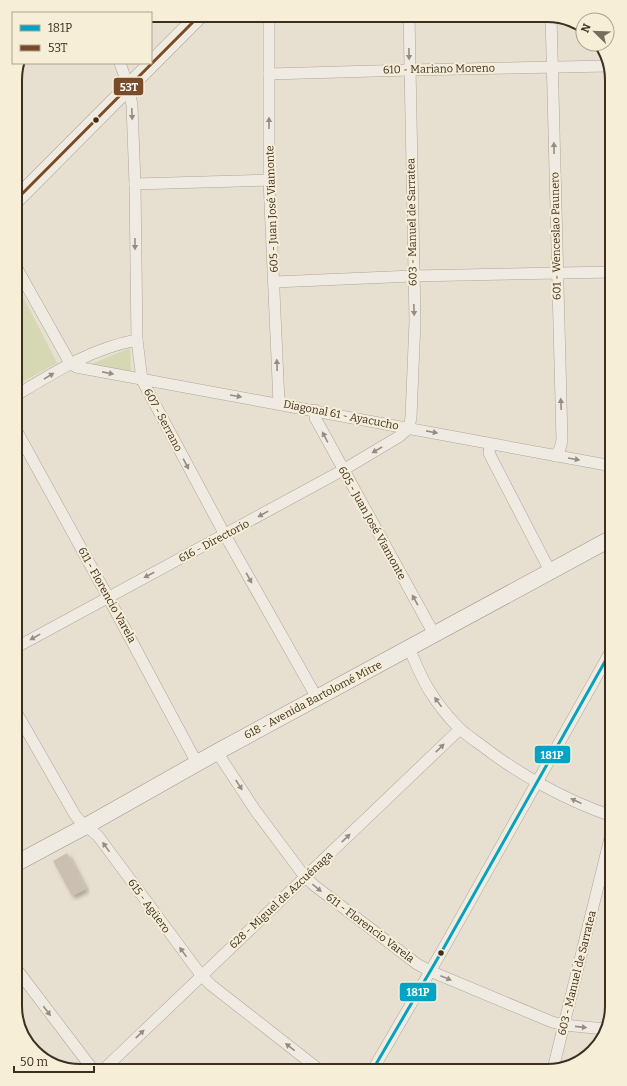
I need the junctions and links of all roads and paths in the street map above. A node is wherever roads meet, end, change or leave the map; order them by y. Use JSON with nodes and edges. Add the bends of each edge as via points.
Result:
{"nodes":[{"id":1,"x":193,"y":22,"type":"edge"},
{"id":2,"x":269,"y":22,"type":"edge"},
{"id":3,"x":409,"y":22,"type":"edge"},
{"id":4,"x":551,"y":22,"type":"edge"},
{"id":5,"x":152,"y":62,"type":"edge"},
{"id":6,"x":120,"y":64,"type":"edge"},
{"id":7,"x":150,"y":64,"type":"edge"},
{"id":8,"x":603,"y":66,"type":"edge"},
{"id":9,"x":552,"y":67,"type":"junction"},
{"id":10,"x":410,"y":70,"type":"junction"},
{"id":11,"x":269,"y":74,"type":"junction"},
{"id":12,"x":128,"y":86,"type":"junction"},
{"id":13,"x":269,"y":180,"type":"junction"},
{"id":14,"x":135,"y":184,"type":"junction"},
{"id":15,"x":22,"y":194,"type":"edge"},
{"id":16,"x":605,"y":272,"type":"edge"},
{"id":17,"x":557,"y":273,"type":"junction"},
{"id":18,"x":413,"y":276,"type":"junction"},
{"id":19,"x":22,"y":277,"type":"edge"},
{"id":20,"x":274,"y":282,"type":"junction"},
{"id":21,"x":137,"y":340,"type":"junction"},
{"id":22,"x":70,"y":363,"type":"junction"},
{"id":23,"x":142,"y":380,"type":"junction"},
{"id":24,"x":22,"y":392,"type":"edge"},
{"id":25,"x":279,"y":404,"type":"junction"},
{"id":26,"x":314,"y":410,"type":"junction"},
{"id":27,"x":409,"y":428,"type":"junction"},
{"id":28,"x":22,"y":441,"type":"edge"},
{"id":29,"x":490,"y":444,"type":"junction"},
{"id":30,"x":555,"y":456,"type":"junction"},
{"id":31,"x":605,"y":465,"type":"edge"},
{"id":32,"x":343,"y":470,"type":"junction"},
{"id":33,"x":225,"y":535,"type":"junction"},
{"id":34,"x":605,"y":542,"type":"edge"},
{"id":35,"x":550,"y":571,"type":"junction"},
{"id":36,"x":108,"y":597,"type":"junction"},
{"id":37,"x":434,"y":634,"type":"junction"},
{"id":38,"x":22,"y":644,"type":"edge"},
{"id":39,"x":409,"y":648,"type":"junction"},
{"id":40,"x":605,"y":661,"type":"edge"},
{"id":41,"x":316,"y":698,"type":"junction"},
{"id":42,"x":22,"y":722,"type":"edge"},
{"id":43,"x":460,"y":729,"type":"junction"},
{"id":44,"x":217,"y":752,"type":"junction"},
{"id":45,"x":198,"y":763,"type":"junction"},
{"id":46,"x":537,"y":782,"type":"junction"},
{"id":47,"x":605,"y":813,"type":"edge"},
{"id":48,"x":86,"y":826,"type":"junction"},
{"id":49,"x":605,"y":858,"type":"edge"},
{"id":50,"x":22,"y":860,"type":"edge"},
{"id":51,"x":305,"y":877,"type":"junction"},
{"id":52,"x":430,"y":971,"type":"junction"},
{"id":53,"x":201,"y":975,"type":"junction"},
{"id":54,"x":22,"y":977,"type":"edge"},
{"id":55,"x":24,"y":980,"type":"joint"},
{"id":56,"x":564,"y":1025,"type":"junction"},
{"id":57,"x":601,"y":1029,"type":"edge"},
{"id":58,"x":555,"y":1063,"type":"edge"},
{"id":59,"x":89,"y":1064,"type":"edge"},
{"id":60,"x":109,"y":1064,"type":"edge"},
{"id":61,"x":311,"y":1064,"type":"edge"},
{"id":62,"x":376,"y":1064,"type":"edge"}],
"edges":[{"from":1,"to":5,"type":"main road"},
{"from":2,"to":11,"type":"street","name":"605 - Juan José Viamonte"},
{"from":3,"to":10,"type":"street","name":"603 - Manuel de Sarratea","one_way":true},
{"from":4,"to":9,"type":"street","name":"601 - Wenceslao Paunero"},
{"from":6,"to":12,"type":"street","name":"607 - Serrano"},
{"from":7,"to":12,"type":"main road"},
{"from":8,"to":9,"type":"street","name":"610 - Mariano Moreno"},
{"from":9,"to":10,"type":"street","name":"610 - Mariano Moreno"},
{"from":17,"to":9,"type":"street","name":"601 - Wenceslao Paunero","one_way":true},
{"from":10,"to":11,"type":"street","name":"610 - Mariano Moreno"},
{"from":10,"to":18,"type":"street","name":"603 - Manuel de Sarratea"},
{"from":13,"to":11,"type":"street","name":"605 - Juan José Viamonte","one_way":true},
{"from":12,"to":14,"type":"street","name":"607 - Serrano","one_way":true,"via":[[132,105]]},
{"from":12,"to":15,"type":"main road"},
{"from":13,"to":14,"type":"street"},
{"from":13,"to":20,"type":"street","name":"605 - Juan José Viamonte"},
{"from":14,"to":21,"type":"street","name":"607 - Serrano","one_way":true},
{"from":16,"to":17,"type":"street"},
{"from":17,"to":18,"type":"street"},
{"from":30,"to":17,"type":"street","name":"601 - Wenceslao Paunero","one_way":true,"via":[[562,440]]},
{"from":18,"to":20,"type":"street"},
{"from":18,"to":27,"type":"street","name":"603 - Manuel de Sarratea","one_way":true,"via":[[415,321]]},
{"from":19,"to":22,"type":"street"},
{"from":25,"to":20,"type":"street","name":"605 - Juan José Viamonte","one_way":true},
{"from":21,"to":22,"type":"street","via":[[124,342]]},
{"from":21,"to":23,"type":"street","name":"607 - Serrano"},
{"from":22,"to":23,"type":"street","name":"Diagonal 61 - Ayacucho","one_way":true,"via":[[76,367]]},
{"from":24,"to":22,"type":"street","one_way":true},
{"from":23,"to":25,"type":"street","name":"Diagonal 61 - Ayacucho","one_way":true},
{"from":23,"to":33,"type":"street","name":"607 - Serrano","one_way":true},
{"from":25,"to":26,"type":"street","name":"Diagonal 61 - Ayacucho"},
{"from":26,"to":27,"type":"street","name":"Diagonal 61 - Ayacucho"},
{"from":32,"to":26,"type":"street","name":"605 - Juan José Viamonte","one_way":true,"via":[[315,418]]},
{"from":27,"to":29,"type":"street","name":"Diagonal 61 - Ayacucho","one_way":true},
{"from":27,"to":32,"type":"street","name":"616 - Directorio","one_way":true},
{"from":28,"to":36,"type":"street","name":"611 - Florencio Varela"},
{"from":29,"to":30,"type":"street","name":"Diagonal 61 - Ayacucho"},
{"from":29,"to":35,"type":"street","via":[[489,453]]},
{"from":30,"to":31,"type":"street","name":"Diagonal 61 - Ayacucho","one_way":true},
{"from":32,"to":33,"type":"street","name":"616 - Directorio","one_way":true},
{"from":37,"to":32,"type":"street","name":"605 - Juan José Viamonte","one_way":true},
{"from":33,"to":36,"type":"street","name":"616 - Directorio","one_way":true},
{"from":33,"to":41,"type":"street","name":"607 - Serrano","one_way":true},
{"from":34,"to":35,"type":"main road","name":"618 - Avenida Bartolomé Mitre"},
{"from":35,"to":37,"type":"main road","name":"618 - Avenida Bartolomé Mitre"},
{"from":36,"to":38,"type":"street","name":"616 - Directorio","one_way":true},
{"from":36,"to":45,"type":"street","name":"611 - Florencio Varela"},
{"from":37,"to":39,"type":"main road","name":"618 - Avenida Bartolomé Mitre"},
{"from":39,"to":41,"type":"main road","name":"618 - Avenida Bartolomé Mitre"},
{"from":43,"to":39,"type":"street","one_way":true,"via":[[428,689]]},
{"from":40,"to":46,"type":"street"},
{"from":41,"to":44,"type":"main road","name":"618 - Avenida Bartolomé Mitre"},
{"from":42,"to":48,"type":"street","name":"615 - Agüero","via":[[70,807]]},
{"from":43,"to":46,"type":"street","via":[[500,760]]},
{"from":51,"to":43,"type":"street","name":"628 - Miguel de Azcuénaga","one_way":true},
{"from":44,"to":45,"type":"main road","name":"618 - Avenida Bartolomé Mitre"},
{"from":44,"to":51,"type":"street","name":"611 - Florencio Varela","one_way":true,"via":[[255,810]]},
{"from":45,"to":48,"type":"main road","name":"618 - Avenida Bartolomé Mitre"},
{"from":47,"to":46,"type":"street","one_way":true},
{"from":46,"to":52,"type":"street"},
{"from":48,"to":50,"type":"main road","name":"618 - Avenida Bartolomé Mitre"},
{"from":53,"to":48,"type":"street","name":"615 - Agüero","one_way":true,"via":[[98,836]]},
{"from":49,"to":56,"type":"street","name":"603 - Manuel de Sarratea"},
{"from":51,"to":52,"type":"street","name":"611 - Florencio Varela","one_way":true,"via":[[417,964]]},
{"from":51,"to":53,"type":"street","name":"628 - Miguel de Azcuénaga"},
{"from":52,"to":56,"type":"street","name":"611 - Florencio Varela","one_way":true},
{"from":52,"to":62,"type":"street"},
{"from":60,"to":53,"type":"street","name":"628 - Miguel de Azcuénaga","one_way":true},
{"from":61,"to":53,"type":"street","name":"615 - Agüero","one_way":true},
{"from":54,"to":55,"type":"street"},
{"from":55,"to":59,"type":"street","one_way":true},
{"from":56,"to":57,"type":"street","name":"611 - Florencio Varela","one_way":true},
{"from":56,"to":58,"type":"street","name":"603 - Manuel de Sarratea"}]}
